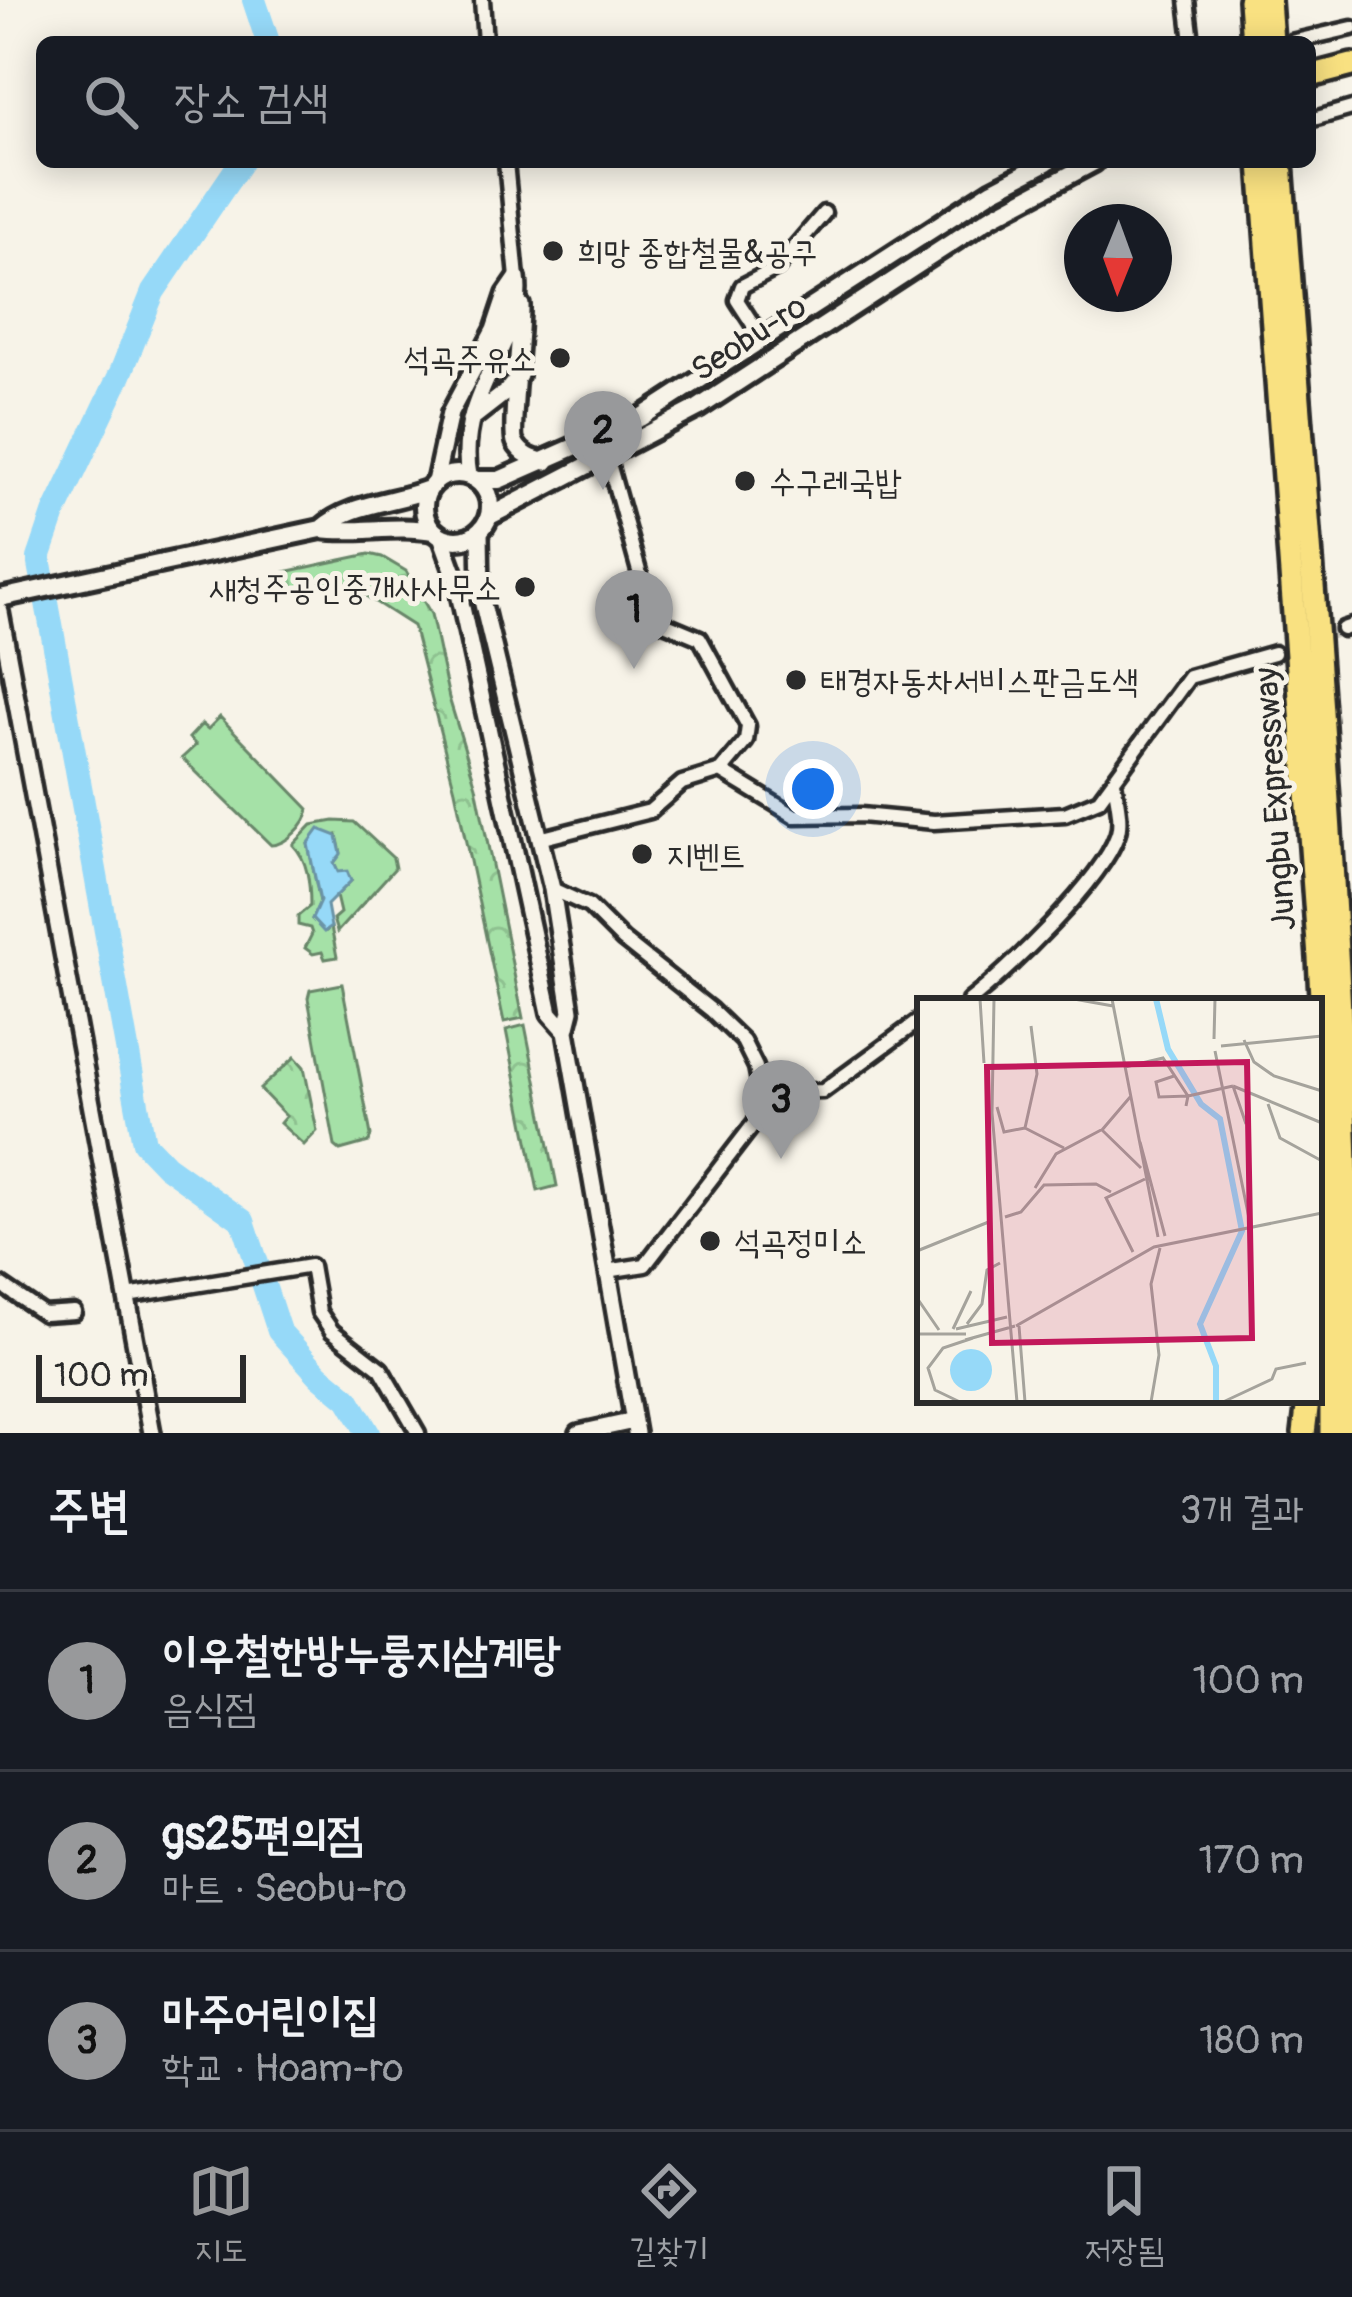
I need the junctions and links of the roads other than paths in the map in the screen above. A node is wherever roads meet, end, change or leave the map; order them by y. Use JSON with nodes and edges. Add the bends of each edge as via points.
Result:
{"nodes":[{"id":1,"x":482,"y":0,"type":"edge"},
{"id":2,"x":1187,"y":0,"type":"edge"},
{"id":3,"x":1352,"y":28,"type":"edge"},
{"id":4,"x":485,"y":36,"type":"edge"},
{"id":5,"x":1191,"y":36,"type":"edge"},
{"id":6,"x":1316,"y":36,"type":"edge"},
{"id":7,"x":1352,"y":51,"type":"edge"},
{"id":8,"x":1316,"y":60,"type":"edge"},
{"id":9,"x":1352,"y":65,"type":"edge"},
{"id":10,"x":1316,"y":74,"type":"edge"},
{"id":11,"x":1352,"y":108,"type":"edge"},
{"id":12,"x":1316,"y":118,"type":"edge"},
{"id":13,"x":507,"y":168,"type":"edge"},
{"id":14,"x":1035,"y":168,"type":"edge"},
{"id":15,"x":1083,"y":168,"type":"edge"},
{"id":16,"x":1271,"y":168,"type":"edge"},
{"id":17,"x":1271,"y":168,"type":"edge"},
{"id":18,"x":824,"y":213,"type":"dead end"},
{"id":19,"x":518,"y":285,"type":"junction"},
{"id":20,"x":763,"y":340,"type":"junction"},
{"id":21,"x":519,"y":376,"type":"junction"},
{"id":22,"x":468,"y":422,"type":"junction"},
{"id":23,"x":607,"y":456,"type":"junction"},
{"id":24,"x":547,"y":462,"type":"junction"},
{"id":25,"x":473,"y":478,"type":"junction"},
{"id":26,"x":432,"y":486,"type":"junction"},
{"id":27,"x":485,"y":524,"type":"junction"},
{"id":28,"x":321,"y":529,"type":"junction"},
{"id":29,"x":437,"y":534,"type":"junction"},
{"id":30,"x":8,"y":597,"type":"edge"},
{"id":31,"x":0,"y":612,"type":"edge"},
{"id":32,"x":1274,"y":652,"type":"tunnel mouth"},
{"id":33,"x":721,"y":771,"type":"junction"},
{"id":34,"x":1114,"y":780,"type":"junction"},
{"id":35,"x":538,"y":838,"type":"junction"},
{"id":36,"x":552,"y":889,"type":"junction"},
{"id":37,"x":973,"y":998,"type":"edge"},
{"id":38,"x":1321,"y":998,"type":"edge"},
{"id":39,"x":1322,"y":1016,"type":"edge"},
{"id":40,"x":917,"y":1023,"type":"edge"},
{"id":41,"x":566,"y":1031,"type":"junction"},
{"id":42,"x":761,"y":1093,"type":"junction"},
{"id":43,"x":1348,"y":1175,"type":"junction"},
{"id":44,"x":1331,"y":1192,"type":"junction"},
{"id":45,"x":1352,"y":1204,"type":"edge"},
{"id":46,"x":1322,"y":1262,"type":"edge"},
{"id":47,"x":607,"y":1270,"type":"junction"},
{"id":48,"x":0,"y":1284,"type":"edge"},
{"id":49,"x":127,"y":1296,"type":"junction"},
{"id":50,"x":74,"y":1312,"type":"dead end"},
{"id":51,"x":1307,"y":1403,"type":"edge"},
{"id":52,"x":635,"y":1427,"type":"edge"},
{"id":53,"x":152,"y":1433,"type":"edge"},
{"id":54,"x":418,"y":1433,"type":"edge"},
{"id":55,"x":579,"y":1433,"type":"edge"},
{"id":56,"x":1304,"y":1433,"type":"edge"},
{"id":57,"x":1331,"y":1433,"type":"edge"},
{"id":58,"x":1349,"y":1433,"type":"edge"}],
"edges":[{"from":1,"to":4,"type":"street"},
{"from":2,"to":5,"type":"street"},
{"from":3,"to":6,"type":"street"},
{"from":7,"to":8,"type":"highway"},
{"from":9,"to":10,"type":"highway"},
{"from":11,"to":12,"type":"street"},
{"from":13,"to":19,"type":"street"},
{"from":14,"to":20,"type":"main road","name":"Seobu-ro"},
{"from":15,"to":23,"type":"main road","name":"Seobu-ro","via":[[991,217],[698,408]]},
{"from":16,"to":43,"type":"highway","name":"Jungbu Expressway","via":[[1339,954]]},
{"from":17,"to":38,"type":"highway","name":"Jungbu Expressway"},
{"from":18,"to":20,"type":"street","via":[[777,268],[742,286],[737,301]]},
{"from":19,"to":21,"type":"street"},
{"from":19,"to":22,"type":"street","via":[[512,320]]},
{"from":19,"to":26,"type":"street","via":[[450,413]]},
{"from":20,"to":24,"type":"main road","name":"Seobu-ro","via":[[640,418]]},
{"from":21,"to":22,"type":"street"},
{"from":21,"to":24,"type":"street","via":[[516,445]]},
{"from":22,"to":25,"type":"street"},
{"from":23,"to":27,"type":"main road","name":"Seobu-ro"},
{"from":23,"to":33,"type":"street","via":[[652,618],[700,638],[748,726],[746,741]]},
{"from":24,"to":25,"type":"main road","name":"Seobu-ro","via":[[500,480]]},
{"from":25,"to":26,"type":"main road","via":[[451,475]]},
{"from":25,"to":27,"type":"main road","via":[[488,494]]},
{"from":26,"to":28,"type":"main road","via":[[339,513]]},
{"from":26,"to":29,"type":"main road","via":[[425,515]]},
{"from":27,"to":29,"type":"main road","via":[[458,541]]},
{"from":27,"to":35,"type":"street","via":[[481,596]]},
{"from":28,"to":29,"type":"main road","via":[[393,526]]},
{"from":28,"to":30,"type":"main road"},
{"from":29,"to":41,"type":"street","via":[[452,561],[550,1013]]},
{"from":31,"to":49,"type":"street"},
{"from":32,"to":34,"type":"street","via":[[1189,677]]},
{"from":33,"to":34,"type":"street","via":[[795,816],[934,822],[1065,814],[1099,800]]},
{"from":33,"to":35,"type":"street","via":[[682,783],[650,811]]},
{"from":34,"to":37,"type":"street","via":[[1119,832],[1101,866]]},
{"from":35,"to":36,"type":"street"},
{"from":36,"to":41,"type":"street","via":[[571,1011]]},
{"from":36,"to":42,"type":"street","via":[[589,906],[727,1025],[756,1067]]},
{"from":39,"to":44,"type":"highway","name":"Jungbu Expressway"},
{"from":40,"to":42,"type":"street","via":[[823,1091]]},
{"from":41,"to":47,"type":"street"},
{"from":42,"to":47,"type":"street","via":[[759,1117],[645,1265]]},
{"from":43,"to":45,"type":"highway"},
{"from":43,"to":58,"type":"highway","name":"Jungbu Expressway"},
{"from":44,"to":46,"type":"highway"},
{"from":44,"to":57,"type":"highway","name":"Jungbu Expressway"},
{"from":47,"to":52,"type":"street"},
{"from":48,"to":50,"type":"street","via":[[44,1314]]},
{"from":49,"to":53,"type":"street"},
{"from":49,"to":54,"type":"street","via":[[311,1266],[319,1312],[381,1369]]},
{"from":51,"to":56,"type":"highway"},
{"from":52,"to":55,"type":"street"}]}
